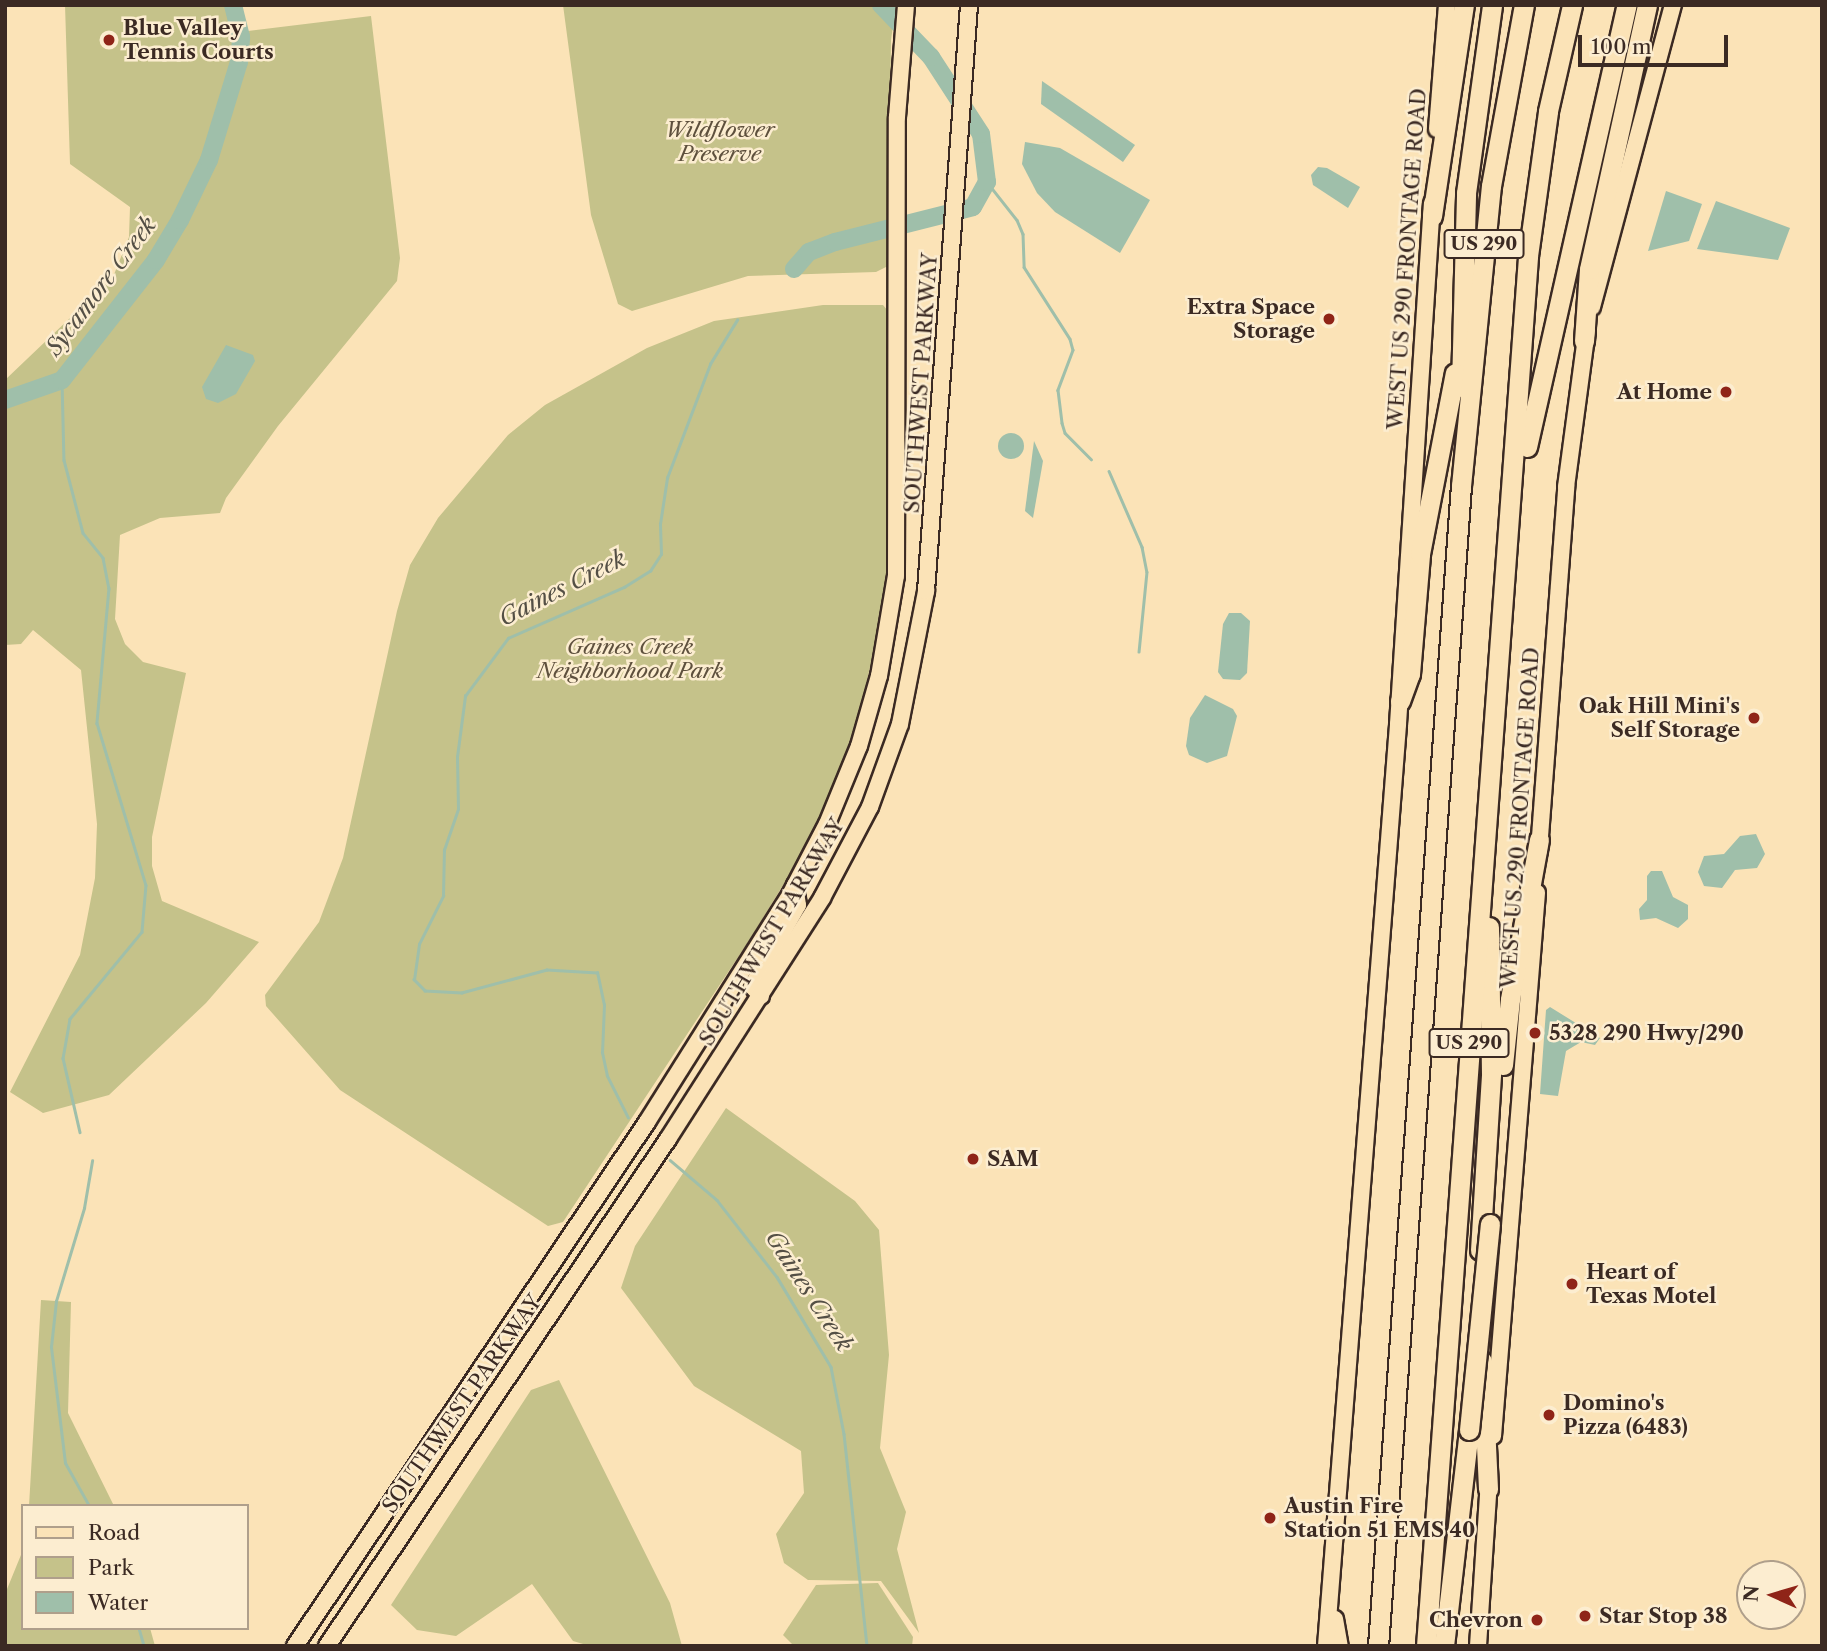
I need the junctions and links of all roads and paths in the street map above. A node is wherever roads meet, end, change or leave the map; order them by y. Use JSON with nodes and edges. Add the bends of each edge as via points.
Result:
{"nodes":[{"id":1,"x":906,"y":5,"type":"edge"},
{"id":2,"x":969,"y":5,"type":"edge"},
{"id":3,"x":1447,"y":5,"type":"edge"},
{"id":4,"x":1464,"y":5,"type":"edge"},
{"id":5,"x":1492,"y":5,"type":"edge"},
{"id":6,"x":1524,"y":5,"type":"edge"},
{"id":7,"x":1572,"y":5,"type":"edge"},
{"id":8,"x":1627,"y":5,"type":"edge"},
{"id":9,"x":1647,"y":5,"type":"edge"},
{"id":10,"x":1673,"y":5,"type":"edge"},
{"id":11,"x":1432,"y":216,"type":"junction"},
{"id":12,"x":1460,"y":341,"type":"junction"},
{"id":13,"x":1584,"y":341,"type":"junction"},
{"id":14,"x":1528,"y":438,"type":"junction"},
{"id":15,"x":1515,"y":460,"type":"junction"},
{"id":16,"x":1461,"y":486,"type":"junction"},
{"id":17,"x":1400,"y":701,"type":"junction"},
{"id":18,"x":1539,"y":840,"type":"junction"},
{"id":19,"x":795,"y":885,"type":"junction"},
{"id":20,"x":761,"y":996,"type":"junction"},
{"id":21,"x":1488,"y":1489,"type":"junction"},
{"id":22,"x":1332,"y":1596,"type":"junction"},
{"id":23,"x":1479,"y":1622,"type":"junction"},
{"id":24,"x":1436,"y":1637,"type":"edge"},
{"id":25,"x":1379,"y":1639,"type":"edge"},
{"id":26,"x":295,"y":1646,"type":"edge"},
{"id":27,"x":327,"y":1646,"type":"edge"},
{"id":28,"x":1326,"y":1646,"type":"edge"},
{"id":29,"x":1340,"y":1646,"type":"edge"},
{"id":30,"x":1471,"y":1646,"type":"edge"},
{"id":31,"x":1478,"y":1646,"type":"edge"}],
"edges":[{"from":1,"to":19,"type":"main road","name":"SOUTHWEST PARKWAY","via":[[897,215],[899,512],[888,630],[859,746],[827,824]]},
{"from":2,"to":20,"type":"main road","name":"SOUTHWEST PARKWAY","via":[[926,591],[911,680],[900,724],[856,836]]},
{"from":3,"to":11,"type":"main road","name":"WEST US 290 FRONTAGE ROAD"},
{"from":4,"to":11,"type":"highway"},
{"from":5,"to":12,"type":"highway","via":[[1470,144]]},
{"from":6,"to":16,"type":"highway","number":"US 290","via":[[1491,186]]},
{"from":7,"to":15,"type":"highway","number":"US 290","via":[[1536,192]]},
{"from":8,"to":14,"type":"highway"},
{"from":9,"to":13,"type":"highway","via":[[1588,269]]},
{"from":10,"to":13,"type":"main road","name":"WEST US 290 FRONTAGE ROAD"},
{"from":11,"to":17,"type":"main road","name":"WEST US 290 FRONTAGE ROAD"},
{"from":12,"to":16,"type":"highway"},
{"from":12,"to":17,"type":"highway","via":[[1420,554],[1410,674]]},
{"from":13,"to":18,"type":"main road","name":"WEST US 290 FRONTAGE ROAD","via":[[1566,487]]},
{"from":14,"to":15,"type":"highway"},
{"from":14,"to":21,"type":"highway","via":[[1489,922],[1491,1073],[1478,1295]]},
{"from":15,"to":24,"type":"highway","number":"US 290"},
{"from":16,"to":25,"type":"highway","number":"US 290"},
{"from":17,"to":22,"type":"main road","name":"WEST US 290 FRONTAGE ROAD"},
{"from":18,"to":21,"type":"main road","name":"WEST US 290 FRONTAGE ROAD"},
{"from":18,"to":24,"type":"highway","bridge":true,"via":[[1510,999],[1469,1430]]},
{"from":19,"to":20,"type":"main road","via":[[798,905],[752,986]]},
{"from":19,"to":26,"type":"main road","name":"SOUTHWEST PARKWAY","via":[[647,1122]]},
{"from":20,"to":27,"type":"main road","name":"SOUTHWEST PARKWAY"},
{"from":21,"to":23,"type":"main road","name":"WEST US 290 FRONTAGE ROAD"},
{"from":22,"to":28,"type":"main road","name":"WEST US 290 FRONTAGE ROAD"},
{"from":22,"to":29,"type":"main road"},
{"from":23,"to":30,"type":"main road"},
{"from":23,"to":31,"type":"main road","name":"WEST US 290 FRONTAGE ROAD"}]}
